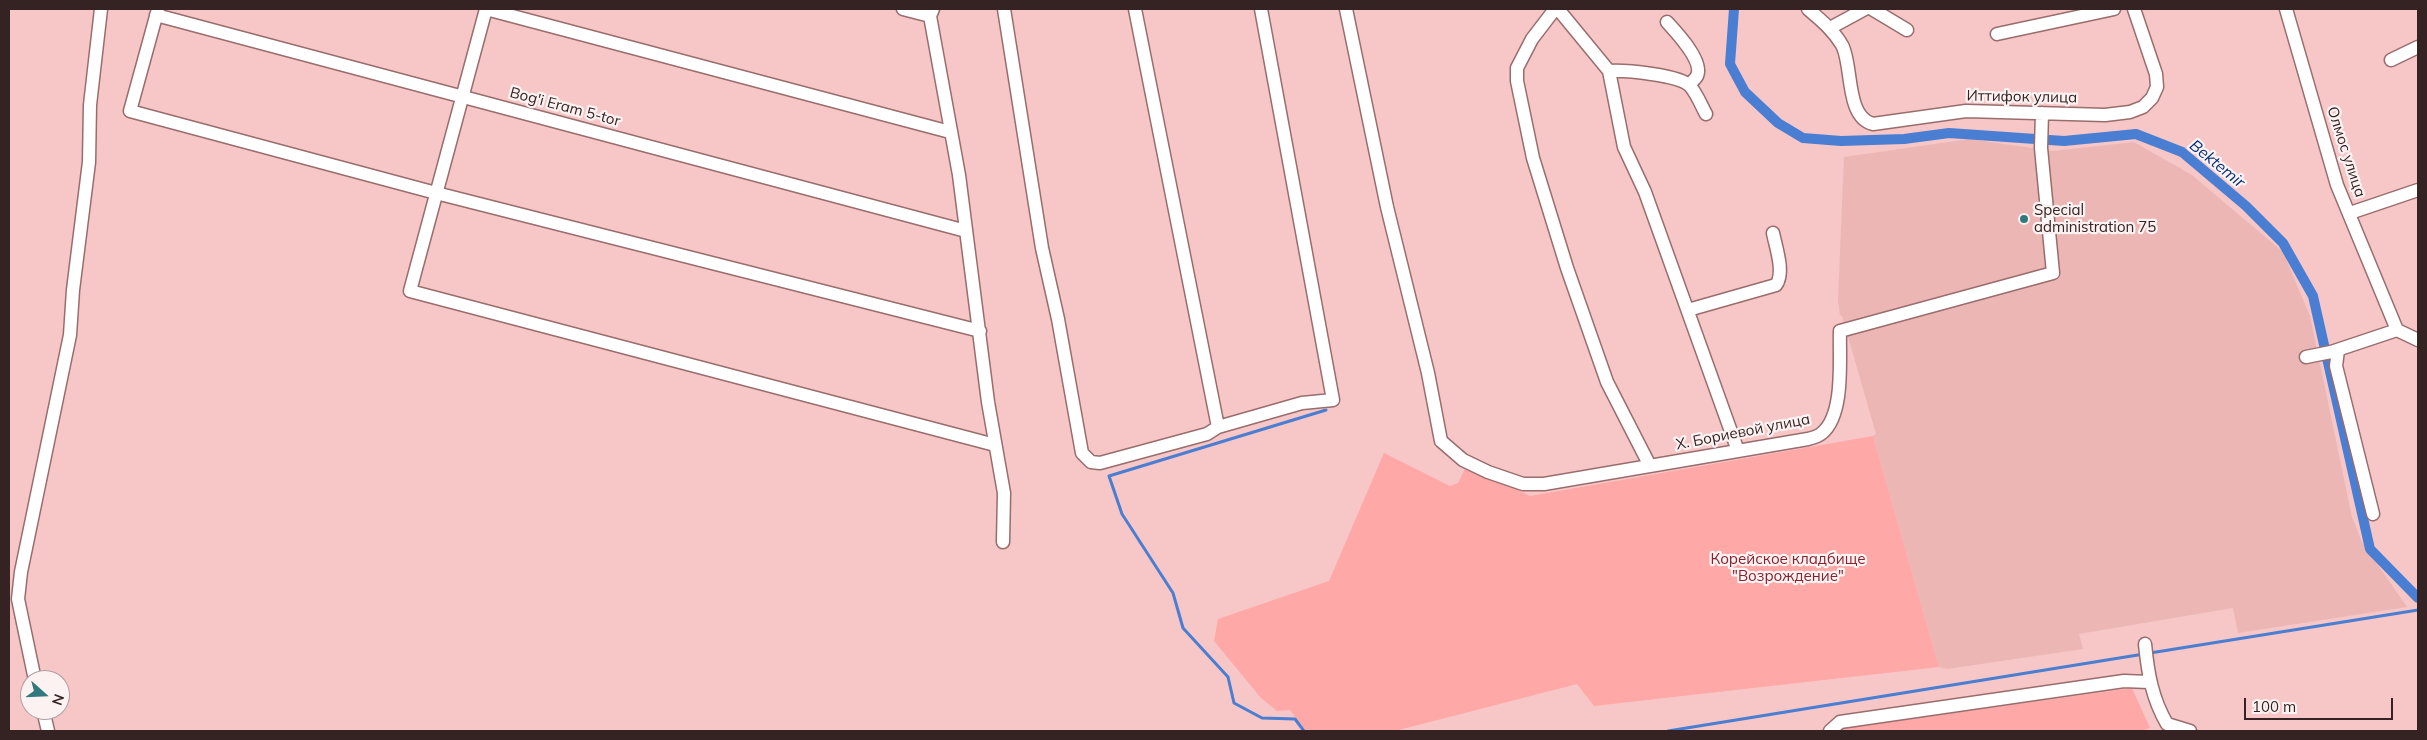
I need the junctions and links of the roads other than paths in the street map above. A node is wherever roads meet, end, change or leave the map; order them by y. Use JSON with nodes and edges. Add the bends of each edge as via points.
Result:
{"nodes":[{"id":1,"x":101,"y":9,"type":"edge"},
{"id":2,"x":486,"y":9,"type":"edge"},
{"id":3,"x":903,"y":9,"type":"edge"},
{"id":4,"x":1004,"y":9,"type":"edge"},
{"id":5,"x":1135,"y":9,"type":"edge"},
{"id":6,"x":1261,"y":9,"type":"edge"},
{"id":7,"x":1346,"y":9,"type":"edge"},
{"id":8,"x":1556,"y":9,"type":"edge"},
{"id":9,"x":1808,"y":9,"type":"edge"},
{"id":10,"x":1864,"y":9,"type":"edge"},
{"id":11,"x":1872,"y":9,"type":"edge"},
{"id":12,"x":2114,"y":9,"type":"edge"},
{"id":13,"x":2134,"y":9,"type":"edge"},
{"id":14,"x":2286,"y":9,"type":"edge"},
{"id":15,"x":157,"y":12,"type":"edge"},
{"id":16,"x":931,"y":12,"type":"edge"},
{"id":17,"x":1667,"y":22,"type":"dead end"},
{"id":18,"x":1830,"y":28,"type":"junction"},
{"id":19,"x":1906,"y":30,"type":"dead end"},
{"id":20,"x":1996,"y":34,"type":"dead end"},
{"id":21,"x":2418,"y":47,"type":"edge"},
{"id":22,"x":2391,"y":60,"type":"dead end"},
{"id":23,"x":1609,"y":71,"type":"junction"},
{"id":24,"x":1689,"y":85,"type":"junction"},
{"id":25,"x":462,"y":96,"type":"junction"},
{"id":26,"x":2042,"y":113,"type":"junction"},
{"id":27,"x":1706,"y":114,"type":"dead end"},
{"id":28,"x":950,"y":132,"type":"junction"},
{"id":29,"x":2418,"y":190,"type":"edge"},
{"id":30,"x":436,"y":193,"type":"junction"},
{"id":31,"x":2350,"y":213,"type":"junction"},
{"id":32,"x":966,"y":230,"type":"junction"},
{"id":33,"x":1773,"y":234,"type":"dead end"},
{"id":34,"x":1688,"y":310,"type":"junction"},
{"id":35,"x":2397,"y":330,"type":"junction"},
{"id":36,"x":980,"y":331,"type":"junction"},
{"id":37,"x":2418,"y":340,"type":"edge"},
{"id":38,"x":2334,"y":351,"type":"junction"},
{"id":39,"x":2306,"y":357,"type":"dead end"},
{"id":40,"x":1218,"y":427,"type":"junction"},
{"id":41,"x":995,"y":445,"type":"junction"},
{"id":42,"x":1738,"y":451,"type":"junction"},
{"id":43,"x":1650,"y":466,"type":"junction"},
{"id":44,"x":2373,"y":514,"type":"dead end"},
{"id":45,"x":1003,"y":542,"type":"dead end"},
{"id":46,"x":2145,"y":644,"type":"dead end"},
{"id":47,"x":33,"y":670,"type":"edge"},
{"id":48,"x":2148,"y":676,"type":"junction"},
{"id":49,"x":1830,"y":731,"type":"edge"},
{"id":50,"x":2190,"y":731,"type":"edge"}],
"edges":[{"from":1,"to":47,"type":"street","via":[[90,105],[89,162],[70,335],[18,599]]},
{"from":2,"to":25,"type":"street"},
{"from":2,"to":28,"type":"street"},
{"from":3,"to":16,"type":"street"},
{"from":4,"to":40,"type":"street","via":[[1042,248],[1082,453],[1091,462],[1100,463],[1207,434]]},
{"from":5,"to":40,"type":"street"},
{"from":6,"to":40,"type":"street","via":[[1333,400],[1302,403]]},
{"from":7,"to":43,"type":"street","name":"Х. Бориевой улица","via":[[1384,197],[1428,373],[1440,441],[1463,460],[1522,484],[1544,484]]},
{"from":8,"to":23,"type":"street"},
{"from":8,"to":43,"type":"street","via":[[1532,39],[1517,68],[1517,81],[1531,148],[1567,268],[1604,373]]},
{"from":9,"to":18,"type":"street","name":"Иттифок улица"},
{"from":10,"to":18,"type":"street"},
{"from":11,"to":19,"type":"street"},
{"from":12,"to":20,"type":"street"},
{"from":13,"to":26,"type":"street","name":"Иттифок улица","via":[[2156,74],[2157,87],[2152,98],[2143,107],[2130,112],[2105,115]]},
{"from":14,"to":31,"type":"street","name":"Олмос улица","via":[[2337,185]]},
{"from":15,"to":25,"type":"street","name":"Bog'i Eram 5-tor"},
{"from":15,"to":30,"type":"street","via":[[130,111]]},
{"from":16,"to":28,"type":"street"},
{"from":17,"to":24,"type":"street","via":[[1684,40],[1697,64],[1697,76]]},
{"from":18,"to":26,"type":"street","name":"Иттифок улица","via":[[1843,47],[1849,84],[1868,123],[1908,121],[1966,111]]},
{"from":21,"to":22,"type":"street"},
{"from":23,"to":24,"type":"street","via":[[1624,70]]},
{"from":23,"to":34,"type":"street","via":[[1624,147],[1645,192]]},
{"from":24,"to":27,"type":"street"},
{"from":25,"to":30,"type":"street"},
{"from":25,"to":32,"type":"street","name":"Bog'i Eram 5-tor"},
{"from":26,"to":42,"type":"street","name":"Х. Бориевой улица","via":[[2041,148],[2053,273],[1840,331],[1836,409],[1822,434]]},
{"from":28,"to":32,"type":"street"},
{"from":29,"to":31,"type":"street"},
{"from":30,"to":36,"type":"street"},
{"from":30,"to":41,"type":"street","via":[[410,291]]},
{"from":31,"to":35,"type":"street","name":"Олмос улица"},
{"from":32,"to":36,"type":"street"},
{"from":33,"to":34,"type":"street","via":[[1778,258],[1776,286]]},
{"from":34,"to":42,"type":"street"},
{"from":35,"to":37,"type":"street"},
{"from":35,"to":38,"type":"street"},
{"from":36,"to":41,"type":"street"},
{"from":38,"to":39,"type":"street"},
{"from":38,"to":44,"type":"street"},
{"from":41,"to":45,"type":"street","via":[[1004,493]]},
{"from":42,"to":43,"type":"street","name":"Х. Бориевой улица"},
{"from":46,"to":48,"type":"street"},
{"from":48,"to":49,"type":"street","via":[[1840,722]]},
{"from":48,"to":50,"type":"street","via":[[2157,707],[2167,724]]}]}
